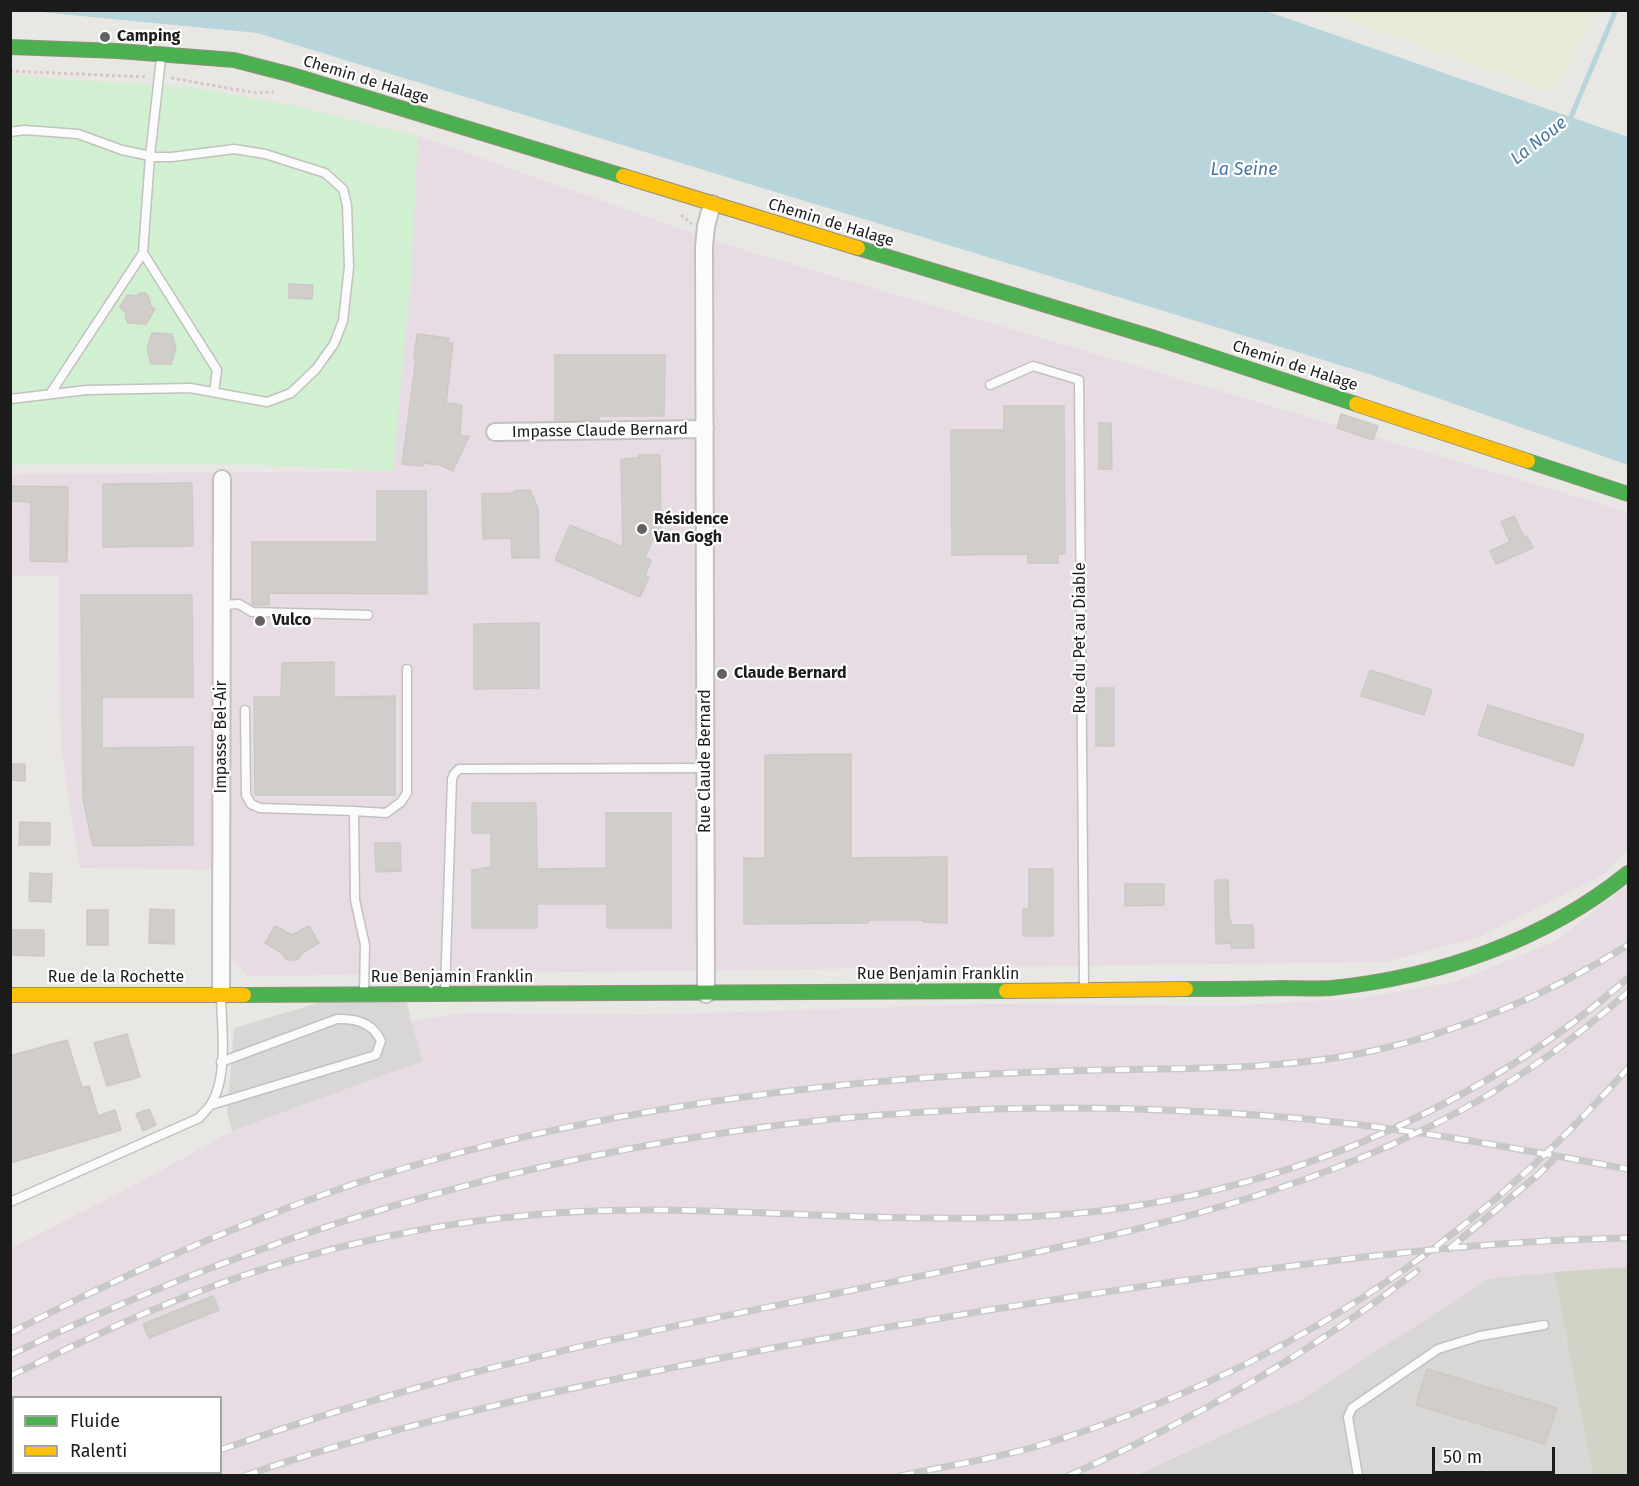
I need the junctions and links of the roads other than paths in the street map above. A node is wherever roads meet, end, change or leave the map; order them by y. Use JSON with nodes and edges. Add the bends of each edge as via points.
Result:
{"nodes":[{"id":1,"x":10,"y":47,"type":"edge"},
{"id":2,"x":161,"y":54,"type":"junction"},
{"id":3,"x":10,"y":132,"type":"edge"},
{"id":4,"x":150,"y":156,"type":"junction"},
{"id":5,"x":712,"y":204,"type":"junction"},
{"id":6,"x":143,"y":253,"type":"junction"},
{"id":7,"x":990,"y":385,"type":"dead end"},
{"id":8,"x":214,"y":392,"type":"junction"},
{"id":9,"x":50,"y":394,"type":"junction"},
{"id":10,"x":10,"y":399,"type":"edge"},
{"id":11,"x":705,"y":429,"type":"junction"},
{"id":12,"x":495,"y":432,"type":"dead end"},
{"id":13,"x":222,"y":479,"type":"dead end"},
{"id":14,"x":1629,"y":494,"type":"edge"},
{"id":15,"x":222,"y":605,"type":"junction"},
{"id":16,"x":368,"y":615,"type":"dead end"},
{"id":17,"x":407,"y":669,"type":"dead end"},
{"id":18,"x":245,"y":710,"type":"dead end"},
{"id":19,"x":706,"y":768,"type":"junction"},
{"id":20,"x":354,"y":811,"type":"junction"},
{"id":21,"x":1629,"y":873,"type":"edge"},
{"id":22,"x":1084,"y":990,"type":"junction"},
{"id":23,"x":445,"y":994,"type":"junction"},
{"id":24,"x":705,"y":994,"type":"junction"},
{"id":25,"x":10,"y":995,"type":"edge"},
{"id":26,"x":221,"y":995,"type":"junction"},
{"id":27,"x":364,"y":995,"type":"junction"},
{"id":28,"x":221,"y":1062,"type":"junction"},
{"id":29,"x":211,"y":1105,"type":"junction"},
{"id":30,"x":10,"y":1202,"type":"edge"},
{"id":31,"x":1544,"y":1325,"type":"dead end"},
{"id":32,"x":1358,"y":1476,"type":"edge"}],
"edges":[{"from":1,"to":2,"type":"street","name":"Chemin de Halage"},
{"from":2,"to":4,"type":"lane"},
{"from":2,"to":5,"type":"street","name":"Chemin de Halage","via":[[234,60],[292,75]]},
{"from":3,"to":4,"type":"lane","via":[[78,134]]},
{"from":4,"to":6,"type":"lane"},
{"from":4,"to":8,"type":"lane","via":[[234,149],[265,154],[325,173],[343,189],[349,267],[343,321],[334,344],[291,393],[267,402]]},
{"from":5,"to":11,"type":"street","name":"Rue Claude Bernard","via":[[704,247]]},
{"from":5,"to":14,"type":"street","name":"Chemin de Halage","via":[[1168,343]]},
{"from":6,"to":8,"type":"lane","via":[[217,370]]},
{"from":6,"to":9,"type":"lane"},
{"from":7,"to":22,"type":"lane","name":"Rue du Pet au Diable","via":[[1033,366],[1079,380]]},
{"from":8,"to":9,"type":"lane","via":[[190,388]]},
{"from":9,"to":10,"type":"lane"},
{"from":11,"to":12,"type":"street","name":"Impasse Claude Bernard"},
{"from":11,"to":19,"type":"street","name":"Rue Claude Bernard"},
{"from":13,"to":15,"type":"street","name":"Impasse Bel-Air"},
{"from":15,"to":16,"type":"lane","via":[[239,604],[252,612]]},
{"from":15,"to":26,"type":"street","name":"Impasse Bel-Air"},
{"from":17,"to":20,"type":"lane","via":[[407,793],[386,813]]},
{"from":18,"to":20,"type":"lane","via":[[246,795],[251,804],[260,808]]},
{"from":19,"to":23,"type":"lane","via":[[459,769],[452,779]]},
{"from":19,"to":24,"type":"street","name":"Rue Claude Bernard"},
{"from":20,"to":27,"type":"lane","via":[[355,900],[365,945]]},
{"from":21,"to":22,"type":"street","name":"Rue Benjamin Franklin","via":[[1581,907],[1494,950],[1398,978],[1329,988]]},
{"from":22,"to":24,"type":"street","name":"Rue Benjamin Franklin"},
{"from":23,"to":24,"type":"street","name":"Rue Benjamin Franklin"},
{"from":23,"to":27,"type":"street","name":"Rue Benjamin Franklin"},
{"from":25,"to":26,"type":"street","name":"Rue de la Rochette"},
{"from":26,"to":27,"type":"street","name":"Rue Benjamin Franklin"},
{"from":26,"to":28,"type":"lane"},
{"from":28,"to":29,"type":"lane"},
{"from":28,"to":29,"type":"lane","via":[[337,1019],[351,1018],[370,1026],[381,1041],[376,1055]]},
{"from":29,"to":30,"type":"lane","via":[[199,1118]]},
{"from":31,"to":32,"type":"lane","via":[[1480,1336],[1438,1349],[1352,1408],[1348,1417]]}]}
